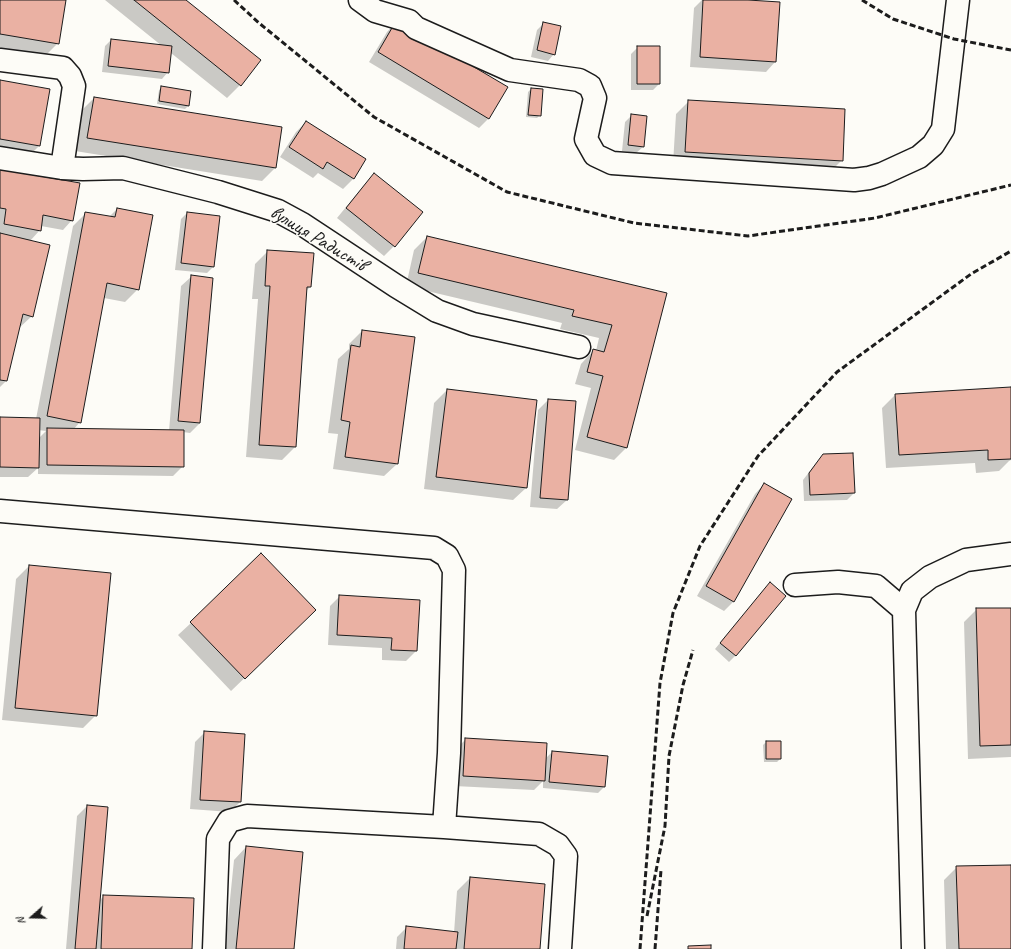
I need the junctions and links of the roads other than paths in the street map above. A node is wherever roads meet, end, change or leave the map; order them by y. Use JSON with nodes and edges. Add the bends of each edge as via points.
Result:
{"nodes":[{"id":1,"x":360,"y":0,"type":"edge"},
{"id":2,"x":958,"y":0,"type":"edge"},
{"id":3,"x":0,"y":60,"type":"edge"},
{"id":4,"x":0,"y":158,"type":"edge"},
{"id":5,"x":62,"y":168,"type":"junction"},
{"id":6,"x":579,"y":347,"type":"dead end"},
{"id":7,"x":0,"y":511,"type":"edge"},
{"id":8,"x":1011,"y":554,"type":"edge"},
{"id":9,"x":795,"y":585,"type":"dead end"},
{"id":10,"x":904,"y":610,"type":"junction"},
{"id":11,"x":444,"y":827,"type":"junction"},
{"id":12,"x":214,"y":949,"type":"edge"},
{"id":13,"x":560,"y":949,"type":"edge"},
{"id":14,"x":913,"y":949,"type":"edge"}],
"edges":[{"from":1,"to":2,"type":"street","via":[[375,12],[409,21],[416,28],[510,70],[579,80],[590,86],[595,98],[586,139],[595,155],[612,163],[854,180],[882,174],[919,157],[933,145],[943,129]]},
{"from":3,"to":5,"type":"street","via":[[63,68],[70,76],[74,86]]},
{"from":4,"to":5,"type":"street","name":"вулиця Радистів"},
{"from":5,"to":6,"type":"street","name":"вулиця Радистів","via":[[123,168],[218,192],[278,211],[437,311],[473,324]]},
{"from":7,"to":11,"type":"street","via":[[434,548],[447,556],[454,570],[449,753]]},
{"from":8,"to":10,"type":"street","via":[[966,560],[930,577],[912,591]]},
{"from":9,"to":10,"type":"street","via":[[838,582],[876,586]]},
{"from":10,"to":14,"type":"street"},
{"from":11,"to":12,"type":"street","via":[[247,816],[229,821],[218,839]]},
{"from":11,"to":13,"type":"street","via":[[539,834],[558,845],[566,856]]}]}
